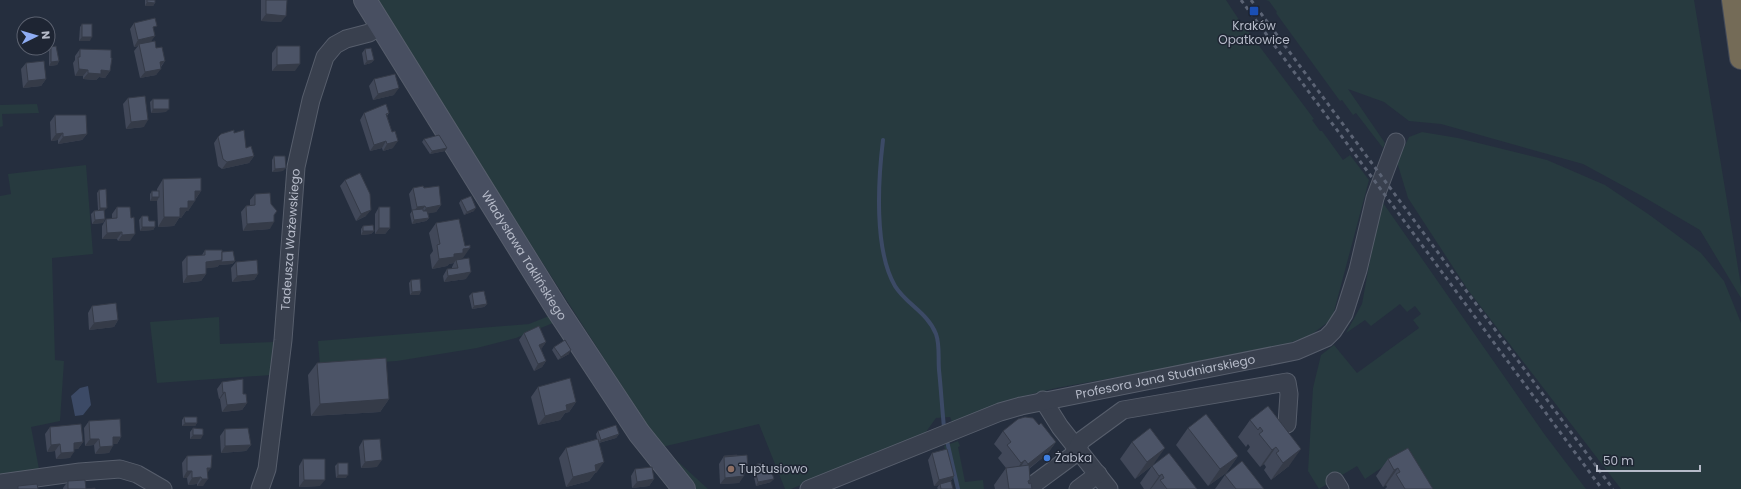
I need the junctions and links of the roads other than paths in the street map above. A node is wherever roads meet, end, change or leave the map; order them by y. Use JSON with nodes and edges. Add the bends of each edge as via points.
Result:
{"nodes":[{"id":1,"x":1733,"y":0,"type":"edge"},
{"id":2,"x":373,"y":14,"type":"edge"},
{"id":3,"x":1741,"y":58,"type":"edge"},
{"id":4,"x":1396,"y":142,"type":"dead end"},
{"id":5,"x":1043,"y":400,"type":"junction"},
{"id":6,"x":1287,"y":424,"type":"dead end"},
{"id":7,"x":1077,"y":448,"type":"junction"},
{"id":8,"x":1098,"y":474,"type":"junction"},
{"id":9,"x":0,"y":483,"type":"edge"},
{"id":10,"x":1030,"y":487,"type":"edge"},
{"id":11,"x":163,"y":489,"type":"edge"},
{"id":12,"x":260,"y":489,"type":"edge"},
{"id":13,"x":684,"y":489,"type":"edge"},
{"id":14,"x":809,"y":489,"type":"edge"},
{"id":15,"x":1078,"y":489,"type":"edge"},
{"id":16,"x":1109,"y":489,"type":"edge"}],
"edges":[{"from":1,"to":3,"type":"highway"},
{"from":2,"to":12,"type":"street","name":"Tadeusza Ważewskiego","via":[[369,33],[335,45],[325,57],[311,100],[296,167],[282,340],[267,468]]},
{"from":2,"to":13,"type":"street","name":"Władysława Taklińskiego","via":[[557,309],[639,433]]},
{"from":4,"to":5,"type":"street","name":"Profesora Jana Studniarskiego","via":[[1375,198],[1348,305],[1326,338],[1296,351]]},
{"from":5,"to":7,"type":"street"},
{"from":5,"to":14,"type":"street","name":"Profesora Jana Studniarskiego","via":[[1000,412]]},
{"from":6,"to":7,"type":"street","via":[[1287,382],[1123,410],[1082,440]]},
{"from":7,"to":8,"type":"street"},
{"from":7,"to":10,"type":"street","via":[[1072,456]]},
{"from":8,"to":15,"type":"street"},
{"from":8,"to":16,"type":"street"},
{"from":9,"to":11,"type":"street","via":[[120,469],[137,474]]}]}
